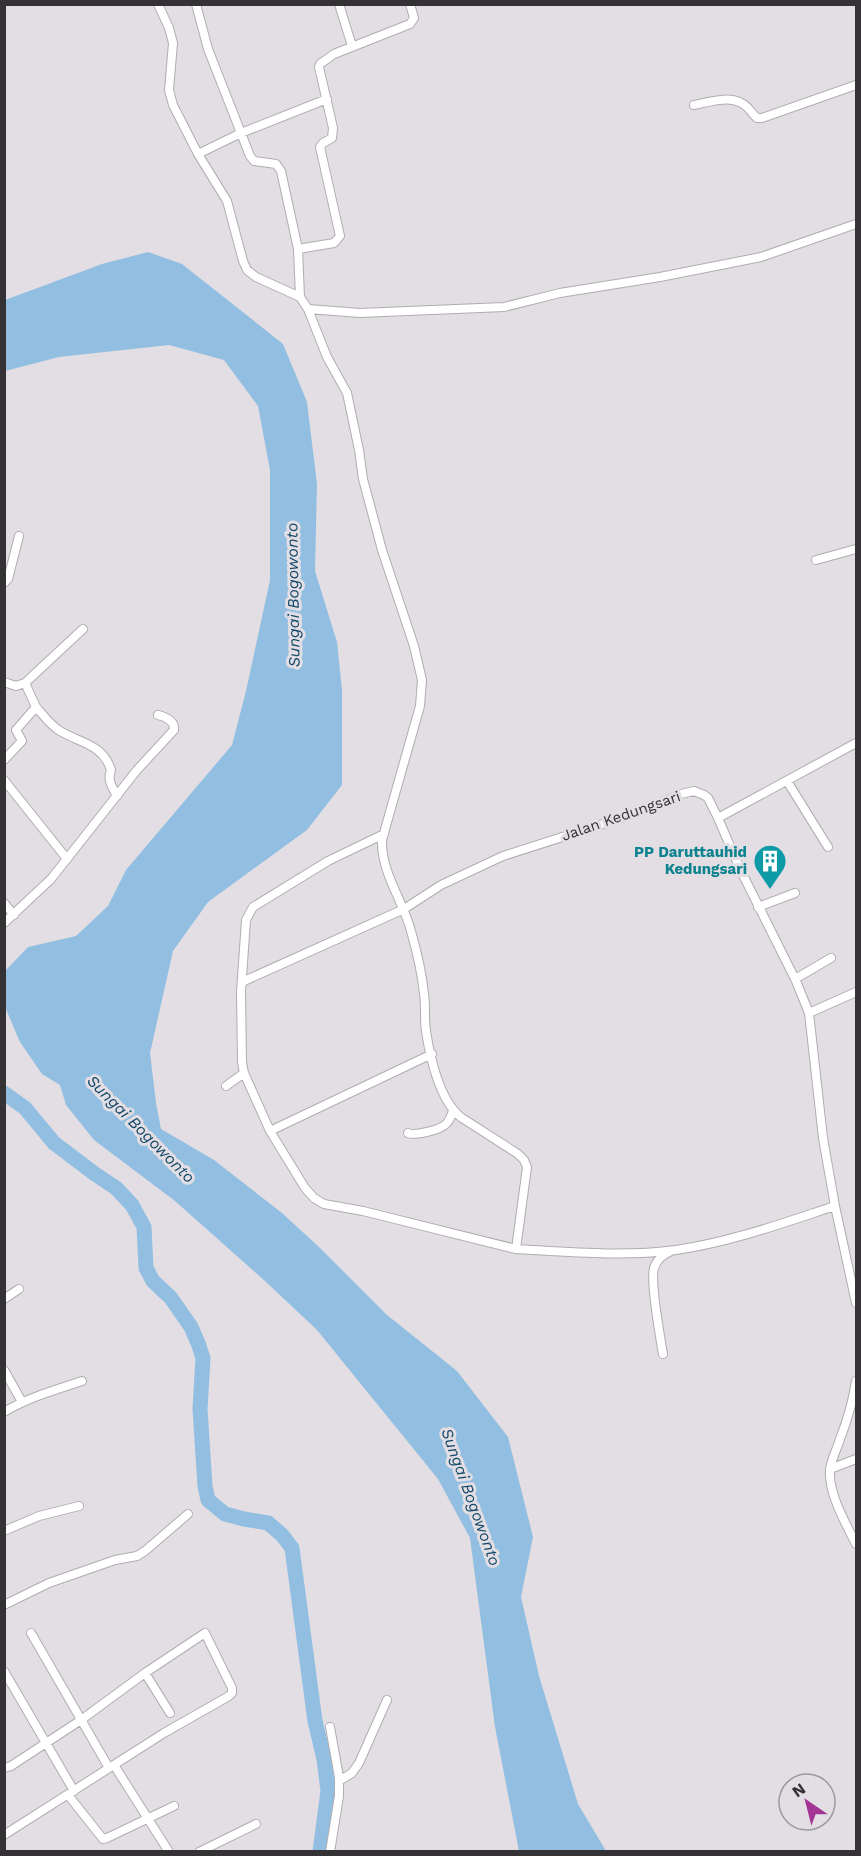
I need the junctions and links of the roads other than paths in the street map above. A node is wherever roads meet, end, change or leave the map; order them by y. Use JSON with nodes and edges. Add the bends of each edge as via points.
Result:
{"nodes":[{"id":1,"x":158,"y":4,"type":"edge"},
{"id":2,"x":196,"y":4,"type":"edge"},
{"id":3,"x":339,"y":4,"type":"edge"},
{"id":4,"x":410,"y":4,"type":"edge"},
{"id":5,"x":352,"y":46,"type":"junction"},
{"id":6,"x":856,"y":85,"type":"edge"},
{"id":7,"x":327,"y":99,"type":"junction"},
{"id":8,"x":694,"y":105,"type":"dead end"},
{"id":9,"x":241,"y":134,"type":"junction"},
{"id":10,"x":198,"y":154,"type":"junction"},
{"id":11,"x":856,"y":224,"type":"edge"},
{"id":12,"x":298,"y":249,"type":"junction"},
{"id":13,"x":300,"y":297,"type":"junction"},
{"id":14,"x":308,"y":309,"type":"junction"},
{"id":15,"x":19,"y":536,"type":"dead end"},
{"id":16,"x":856,"y":549,"type":"edge"},
{"id":17,"x":816,"y":560,"type":"dead end"},
{"id":18,"x":4,"y":583,"type":"edge"},
{"id":19,"x":82,"y":629,"type":"dead end"},
{"id":20,"x":4,"y":682,"type":"edge"},
{"id":21,"x":25,"y":682,"type":"junction"},
{"id":22,"x":36,"y":707,"type":"junction"},
{"id":23,"x":158,"y":715,"type":"dead end"},
{"id":24,"x":856,"y":743,"type":"edge"},
{"id":25,"x":4,"y":760,"type":"edge"},
{"id":26,"x":4,"y":780,"type":"edge"},
{"id":27,"x":787,"y":781,"type":"junction"},
{"id":28,"x":8,"y":791,"type":"edge"},
{"id":29,"x":117,"y":796,"type":"junction"},
{"id":30,"x":718,"y":818,"type":"junction"},
{"id":31,"x":384,"y":834,"type":"junction"},
{"id":32,"x":828,"y":847,"type":"dead end"},
{"id":33,"x":67,"y":858,"type":"junction"},
{"id":34,"x":795,"y":893,"type":"dead end"},
{"id":35,"x":4,"y":903,"type":"edge"},
{"id":36,"x":758,"y":907,"type":"junction"},
{"id":37,"x":404,"y":909,"type":"junction"},
{"id":38,"x":14,"y":915,"type":"junction"},
{"id":39,"x":4,"y":923,"type":"edge"},
{"id":40,"x":831,"y":958,"type":"dead end"},
{"id":41,"x":795,"y":979,"type":"junction"},
{"id":42,"x":242,"y":982,"type":"junction"},
{"id":43,"x":856,"y":992,"type":"edge"},
{"id":44,"x":808,"y":1013,"type":"junction"},
{"id":45,"x":432,"y":1054,"type":"junction"},
{"id":46,"x":244,"y":1073,"type":"junction"},
{"id":47,"x":226,"y":1086,"type":"dead end"},
{"id":48,"x":453,"y":1111,"type":"junction"},
{"id":49,"x":270,"y":1131,"type":"junction"},
{"id":50,"x":408,"y":1133,"type":"dead end"},
{"id":51,"x":835,"y":1206,"type":"junction"},
{"id":52,"x":516,"y":1249,"type":"junction"},
{"id":53,"x":675,"y":1250,"type":"junction"},
{"id":54,"x":19,"y":1289,"type":"dead end"},
{"id":55,"x":4,"y":1299,"type":"edge"},
{"id":56,"x":856,"y":1303,"type":"edge"},
{"id":57,"x":663,"y":1354,"type":"dead end"},
{"id":58,"x":4,"y":1370,"type":"edge"},
{"id":59,"x":82,"y":1381,"type":"dead end"},
{"id":60,"x":856,"y":1381,"type":"edge"},
{"id":61,"x":22,"y":1402,"type":"junction"},
{"id":62,"x":5,"y":1411,"type":"edge"},
{"id":63,"x":856,"y":1459,"type":"edge"},
{"id":64,"x":830,"y":1469,"type":"junction"},
{"id":65,"x":79,"y":1506,"type":"dead end"},
{"id":66,"x":188,"y":1514,"type":"dead end"},
{"id":67,"x":4,"y":1531,"type":"edge"},
{"id":68,"x":856,"y":1544,"type":"edge"},
{"id":69,"x":4,"y":1605,"type":"edge"},
{"id":70,"x":31,"y":1633,"type":"dead end"},
{"id":71,"x":4,"y":1671,"type":"edge"},
{"id":72,"x":145,"y":1672,"type":"junction"},
{"id":73,"x":387,"y":1700,"type":"dead end"},
{"id":74,"x":170,"y":1713,"type":"dead end"},
{"id":75,"x":81,"y":1720,"type":"junction"},
{"id":76,"x":330,"y":1727,"type":"dead end"},
{"id":77,"x":46,"y":1743,"type":"junction"},
{"id":78,"x":112,"y":1767,"type":"junction"},
{"id":79,"x":4,"y":1768,"type":"edge"},
{"id":80,"x":339,"y":1781,"type":"junction"},
{"id":81,"x":71,"y":1793,"type":"junction"},
{"id":82,"x":174,"y":1806,"type":"dead end"},
{"id":83,"x":148,"y":1818,"type":"junction"},
{"id":84,"x":256,"y":1824,"type":"dead end"},
{"id":85,"x":4,"y":1835,"type":"edge"},
{"id":86,"x":169,"y":1851,"type":"edge"},
{"id":87,"x":199,"y":1851,"type":"edge"},
{"id":88,"x":330,"y":1851,"type":"edge"}],
"edges":[{"from":1,"to":10,"type":"street","via":[[173,43],[169,90],[173,105]]},
{"from":2,"to":9,"type":"street","via":[[208,49]]},
{"from":3,"to":5,"type":"street"},
{"from":4,"to":5,"type":"street","via":[[414,18],[410,24]]},
{"from":5,"to":7,"type":"street","via":[[320,64]]},
{"from":6,"to":8,"type":"street","via":[[762,118],[735,100]]},
{"from":7,"to":9,"type":"street"},
{"from":7,"to":12,"type":"street","via":[[332,135],[320,147],[340,236],[334,243]]},
{"from":9,"to":10,"type":"street"},
{"from":9,"to":12,"type":"street","via":[[254,161],[280,167]]},
{"from":10,"to":13,"type":"street","via":[[227,201],[248,270]]},
{"from":11,"to":14,"type":"street","via":[[761,257],[560,293],[504,307],[360,313]]},
{"from":12,"to":13,"type":"street"},
{"from":13,"to":14,"type":"street"},
{"from":14,"to":31,"type":"street","via":[[347,393],[363,479],[422,680],[420,706]]},
{"from":15,"to":18,"type":"street"},
{"from":16,"to":17,"type":"street"},
{"from":19,"to":21,"type":"street"},
{"from":20,"to":21,"type":"street","via":[[16,686]]},
{"from":21,"to":22,"type":"street"},
{"from":22,"to":25,"type":"street","via":[[16,730],[22,741]]},
{"from":22,"to":29,"type":"street","via":[[49,723],[107,758],[111,770],[108,776]]},
{"from":23,"to":29,"type":"street","via":[[173,723],[174,730]]},
{"from":24,"to":27,"type":"street"},
{"from":26,"to":28,"type":"street"},
{"from":27,"to":30,"type":"street"},
{"from":27,"to":32,"type":"street"},
{"from":28,"to":33,"type":"street"},
{"from":29,"to":33,"type":"street"},
{"from":30,"to":36,"type":"street"},
{"from":30,"to":37,"type":"street","name":"Jalan Kedungsari","via":[[704,795],[694,791],[681,794],[631,815],[502,856],[441,885]]},
{"from":31,"to":37,"type":"street","via":[[381,854]]},
{"from":31,"to":42,"type":"street","via":[[328,861],[253,907],[246,920]]},
{"from":33,"to":38,"type":"street"},
{"from":34,"to":36,"type":"street"},
{"from":35,"to":38,"type":"street"},
{"from":36,"to":41,"type":"street"},
{"from":37,"to":42,"type":"street"},
{"from":37,"to":45,"type":"street","via":[[418,960]]},
{"from":38,"to":39,"type":"street"},
{"from":40,"to":41,"type":"street"},
{"from":41,"to":44,"type":"street"},
{"from":42,"to":46,"type":"street"},
{"from":43,"to":44,"type":"street"},
{"from":44,"to":51,"type":"street"},
{"from":45,"to":48,"type":"street"},
{"from":45,"to":49,"type":"street"},
{"from":46,"to":47,"type":"street"},
{"from":46,"to":49,"type":"street"},
{"from":48,"to":50,"type":"street","via":[[444,1126]]},
{"from":48,"to":52,"type":"street","via":[[524,1160],[527,1167]]},
{"from":49,"to":52,"type":"street","via":[[305,1188],[324,1204]]},
{"from":51,"to":53,"type":"street","via":[[772,1228]]},
{"from":51,"to":56,"type":"street"},
{"from":52,"to":53,"type":"street","via":[[618,1255]]},
{"from":53,"to":57,"type":"street","via":[[661,1257],[654,1268]]},
{"from":54,"to":55,"type":"street"},
{"from":58,"to":61,"type":"street"},
{"from":59,"to":61,"type":"street"},
{"from":60,"to":64,"type":"street"},
{"from":61,"to":62,"type":"street"},
{"from":63,"to":64,"type":"street"},
{"from":64,"to":68,"type":"street","via":[[832,1488]]},
{"from":65,"to":67,"type":"street","via":[[39,1516]]},
{"from":66,"to":69,"type":"street","via":[[137,1556],[49,1583]]},
{"from":70,"to":75,"type":"street"},
{"from":71,"to":77,"type":"street"},
{"from":72,"to":74,"type":"street"},
{"from":72,"to":75,"type":"street"},
{"from":72,"to":78,"type":"street","via":[[206,1633],[232,1693]]},
{"from":73,"to":80,"type":"street","via":[[359,1763]]},
{"from":75,"to":77,"type":"street"},
{"from":75,"to":78,"type":"street"},
{"from":76,"to":80,"type":"street"},
{"from":77,"to":79,"type":"street"},
{"from":77,"to":81,"type":"street"},
{"from":78,"to":81,"type":"street"},
{"from":78,"to":83,"type":"street"},
{"from":80,"to":88,"type":"street"},
{"from":81,"to":83,"type":"street","via":[[103,1839]]},
{"from":81,"to":85,"type":"street"},
{"from":82,"to":83,"type":"street"},
{"from":83,"to":86,"type":"street"},
{"from":84,"to":87,"type":"street"}]}
